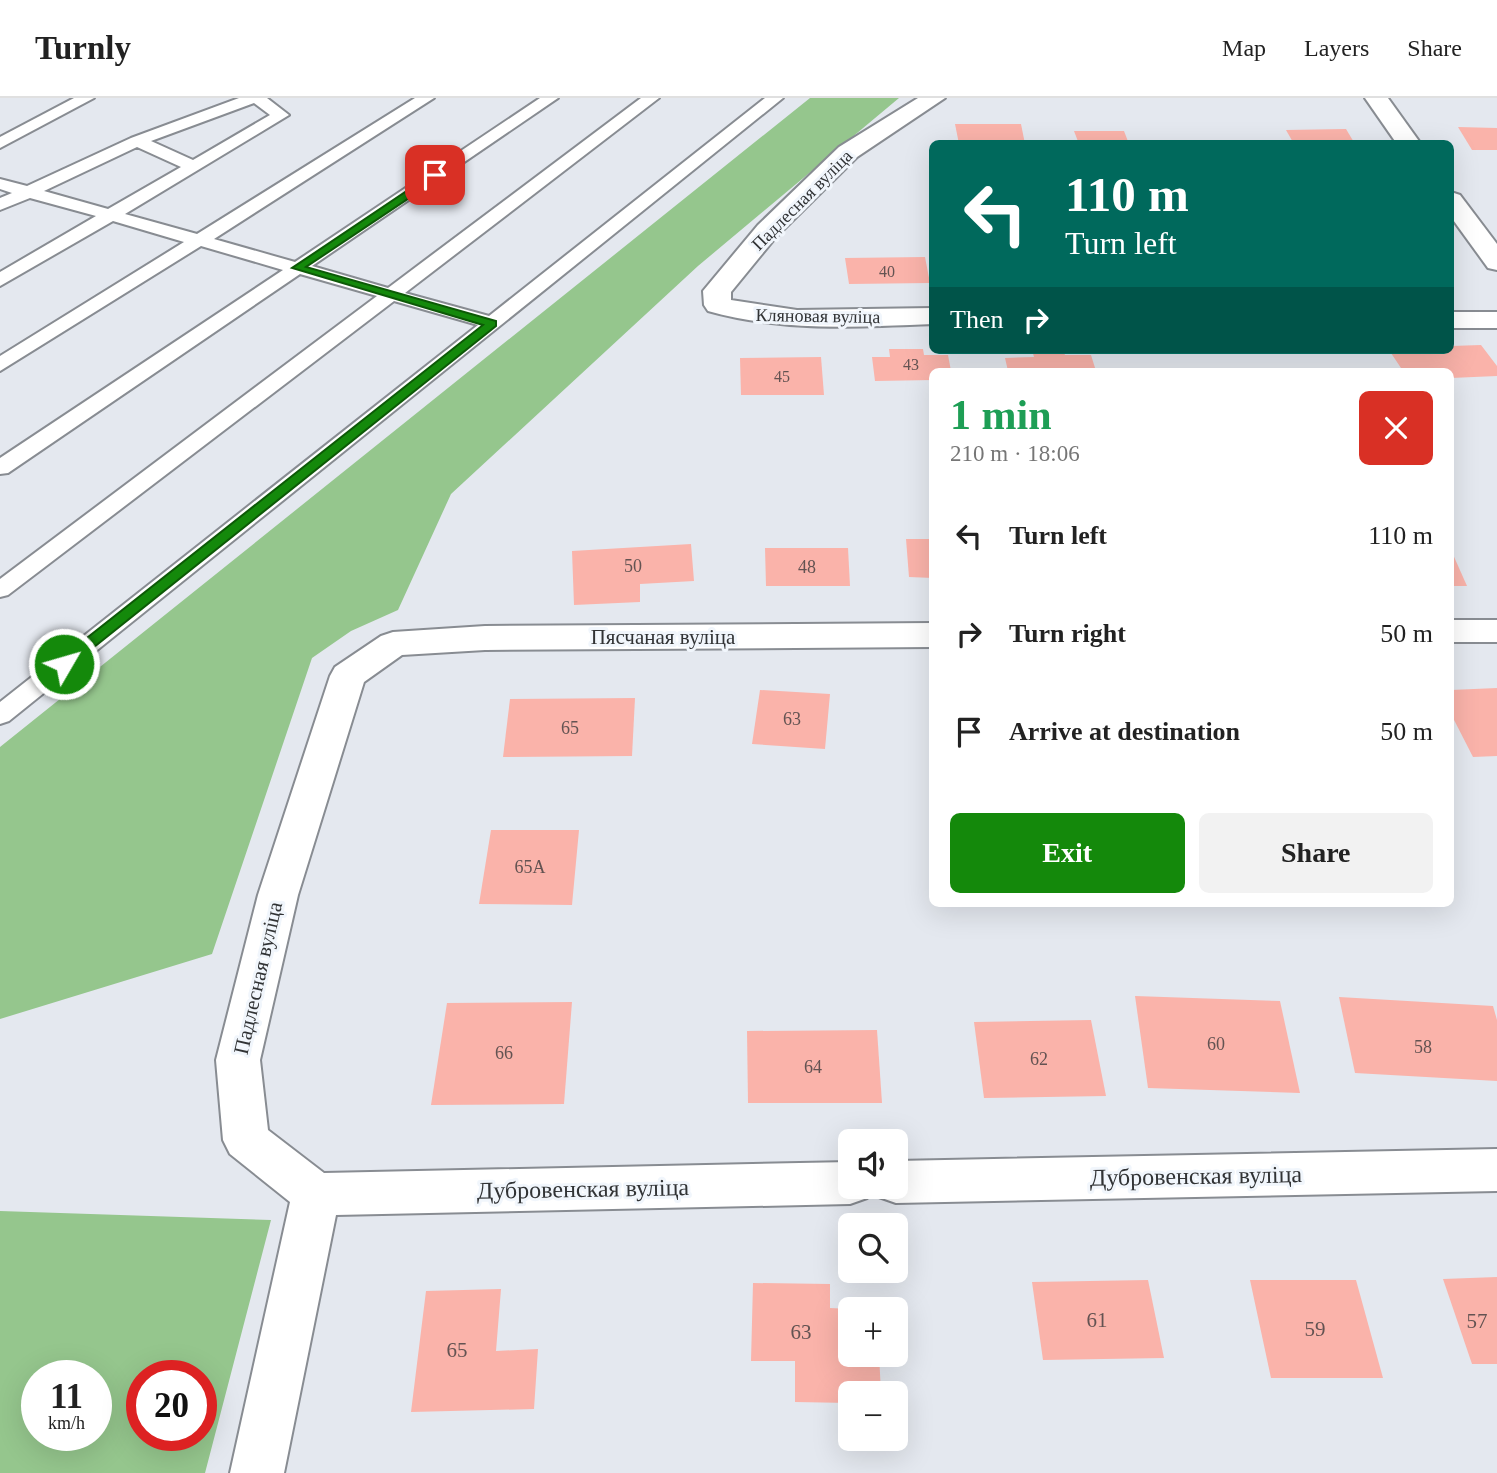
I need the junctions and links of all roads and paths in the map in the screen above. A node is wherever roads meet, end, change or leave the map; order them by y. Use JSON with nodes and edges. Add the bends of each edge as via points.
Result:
{"nodes":[{"id":1,"x":86,"y":98,"type":"edge"},
{"id":2,"x":256,"y":98,"type":"edge"},
{"id":3,"x":426,"y":98,"type":"edge"},
{"id":4,"x":550,"y":98,"type":"edge"},
{"id":5,"x":651,"y":98,"type":"edge"},
{"id":6,"x":775,"y":98,"type":"edge"},
{"id":7,"x":933,"y":98,"type":"edge"},
{"id":8,"x":1376,"y":98,"type":"edge"},
{"id":9,"x":1406,"y":140,"type":"edge"},
{"id":10,"x":137,"y":141,"type":"junction"},
{"id":11,"x":0,"y":143,"type":"edge"},
{"id":12,"x":194,"y":166,"type":"junction"},
{"id":13,"x":0,"y":184,"type":"edge"},
{"id":14,"x":26,"y":191,"type":"junction"},
{"id":15,"x":1454,"y":204,"type":"edge"},
{"id":16,"x":0,"y":205,"type":"edge"},
{"id":17,"x":110,"y":215,"type":"junction"},
{"id":18,"x":199,"y":240,"type":"junction"},
{"id":19,"x":1497,"y":262,"type":"edge"},
{"id":20,"x":297,"y":268,"type":"junction"},
{"id":21,"x":0,"y":280,"type":"edge"},
{"id":22,"x":717,"y":291,"type":"joint"},
{"id":23,"x":391,"y":295,"type":"junction"},
{"id":24,"x":929,"y":316,"type":"edge"},
{"id":25,"x":1454,"y":320,"type":"edge"},
{"id":26,"x":1497,"y":320,"type":"edge"},
{"id":27,"x":492,"y":324,"type":"junction"},
{"id":28,"x":0,"y":365,"type":"edge"},
{"id":29,"x":0,"y":468,"type":"edge"},
{"id":30,"x":0,"y":590,"type":"edge"},
{"id":31,"x":1454,"y":631,"type":"edge"},
{"id":32,"x":1497,"y":631,"type":"edge"},
{"id":33,"x":929,"y":635,"type":"edge"},
{"id":34,"x":393,"y":644,"type":"joint"},
{"id":35,"x":0,"y":715,"type":"edge"},
{"id":36,"x":1497,"y":1170,"type":"edge"},
{"id":37,"x":908,"y":1182,"type":"edge"},
{"id":38,"x":838,"y":1183,"type":"edge"},
{"id":39,"x":316,"y":1194,"type":"junction"},
{"id":40,"x":257,"y":1473,"type":"edge"}],
"edges":[{"from":1,"to":11,"type":"lane"},
{"from":2,"to":10,"type":"lane"},
{"from":2,"to":12,"type":"lane","via":[[281,115]]},
{"from":3,"to":18,"type":"lane"},
{"from":4,"to":20,"type":"lane"},
{"from":5,"to":23,"type":"lane"},
{"from":6,"to":27,"type":"lane"},
{"from":7,"to":22,"type":"street","name":"Падлесная вуліца","via":[[848,152],[767,231]]},
{"from":8,"to":9,"type":"street"},
{"from":10,"to":12,"type":"lane"},
{"from":10,"to":14,"type":"lane"},
{"from":12,"to":17,"type":"lane"},
{"from":13,"to":14,"type":"lane"},
{"from":14,"to":16,"type":"lane"},
{"from":14,"to":17,"type":"lane"},
{"from":15,"to":19,"type":"street"},
{"from":17,"to":18,"type":"lane"},
{"from":17,"to":21,"type":"lane"},
{"from":18,"to":20,"type":"lane"},
{"from":18,"to":28,"type":"lane"},
{"from":20,"to":23,"type":"lane"},
{"from":20,"to":29,"type":"lane"},
{"from":22,"to":24,"type":"street","name":"Кляновая вуліца","via":[[719,305],[749,316]]},
{"from":23,"to":27,"type":"lane"},
{"from":23,"to":30,"type":"lane"},
{"from":25,"to":26,"type":"street"},
{"from":27,"to":35,"type":"lane"},
{"from":31,"to":32,"type":"street"},
{"from":33,"to":34,"type":"street","name":"Пясчаная вуліца","via":[[485,638]]},
{"from":34,"to":39,"type":"street","name":"Падлесная вуліца","via":[[348,676],[278,895],[237,1059],[246,1140]]},
{"from":36,"to":37,"type":"street","name":"Дубровенская вуліца"},
{"from":38,"to":39,"type":"street","name":"Дубровенская вуліца"},
{"from":39,"to":40,"type":"street"}]}
